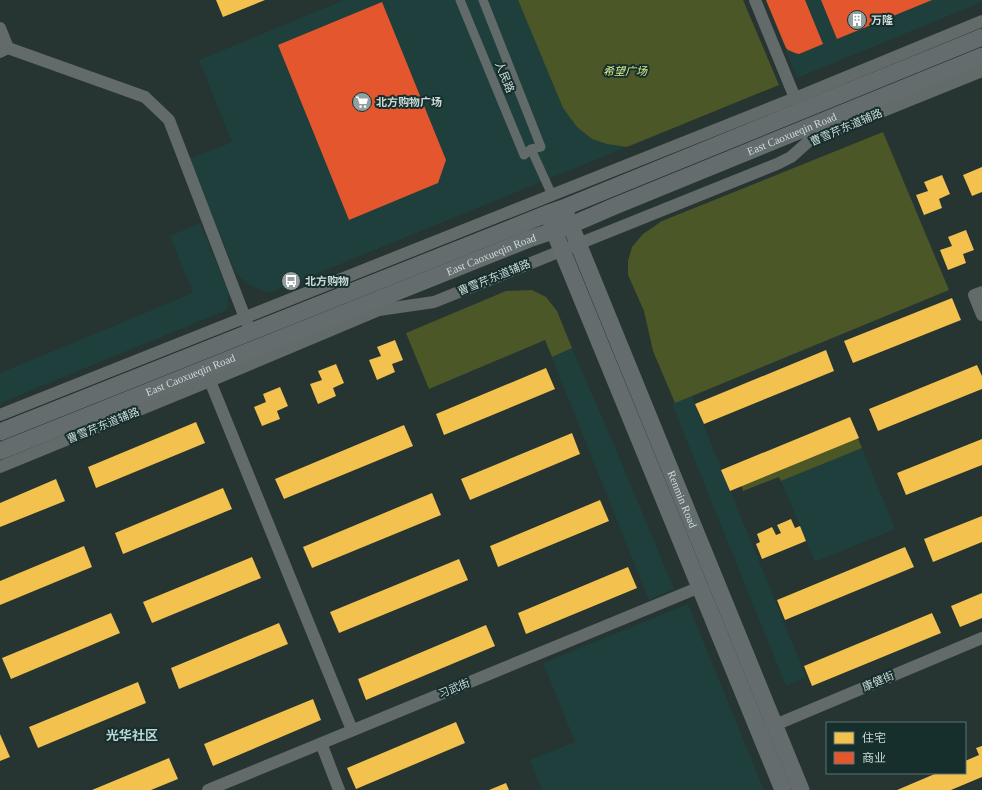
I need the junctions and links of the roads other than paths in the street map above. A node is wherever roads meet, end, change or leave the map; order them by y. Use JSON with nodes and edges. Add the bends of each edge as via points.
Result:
{"nodes":[{"id":1,"x":460,"y":0,"type":"edge"},
{"id":2,"x":483,"y":0,"type":"edge"},
{"id":3,"x":755,"y":0,"type":"edge"},
{"id":4,"x":982,"y":21,"type":"edge"},
{"id":5,"x":0,"y":28,"type":"edge"},
{"id":6,"x":982,"y":37,"type":"edge"},
{"id":7,"x":4,"y":50,"type":"edge"},
{"id":8,"x":982,"y":56,"type":"edge"},
{"id":9,"x":982,"y":71,"type":"edge"},
{"id":10,"x":795,"y":98,"type":"junction"},
{"id":11,"x":531,"y":149,"type":"junction"},
{"id":12,"x":552,"y":195,"type":"junction"},
{"id":13,"x":556,"y":210,"type":"junction"},
{"id":14,"x":571,"y":225,"type":"junction"},
{"id":15,"x":554,"y":231,"type":"junction"},
{"id":16,"x":578,"y":244,"type":"junction"},
{"id":17,"x":562,"y":250,"type":"junction"},
{"id":18,"x":982,"y":292,"type":"edge"},
{"id":19,"x":982,"y":315,"type":"edge"},
{"id":20,"x":247,"y":324,"type":"junction"},
{"id":21,"x":210,"y":381,"type":"junction"},
{"id":22,"x":0,"y":415,"type":"edge"},
{"id":23,"x":0,"y":432,"type":"edge"},
{"id":24,"x":0,"y":451,"type":"edge"},
{"id":25,"x":0,"y":467,"type":"edge"},
{"id":26,"x":700,"y":587,"type":"junction"},
{"id":27,"x":982,"y":638,"type":"edge"},
{"id":28,"x":775,"y":724,"type":"junction"},
{"id":29,"x":352,"y":730,"type":"junction"},
{"id":30,"x":321,"y":743,"type":"junction"},
{"id":31,"x":336,"y":784,"type":"edge"},
{"id":32,"x":208,"y":790,"type":"edge"},
{"id":33,"x":326,"y":790,"type":"edge"},
{"id":34,"x":783,"y":790,"type":"edge"},
{"id":35,"x":801,"y":790,"type":"edge"}],
"edges":[{"from":1,"to":11,"type":"street","name":"人民路","via":[[524,155]]},
{"from":2,"to":11,"type":"street","name":"人民路","via":[[541,147]]},
{"from":3,"to":10,"type":"street"},
{"from":4,"to":10,"type":"street"},
{"from":5,"to":7,"type":"street"},
{"from":6,"to":13,"type":"main road","name":"East Caoxueqin Road"},
{"from":7,"to":20,"type":"street","via":[[145,97],[169,120]]},
{"from":8,"to":14,"type":"main road","name":"East Caoxueqin Road"},
{"from":9,"to":16,"type":"street","name":"曹雪芹东道辅路","via":[[809,141],[791,157],[777,164]]},
{"from":10,"to":12,"type":"street"},
{"from":11,"to":12,"type":"street"},
{"from":12,"to":20,"type":"street"},
{"from":13,"to":14,"type":"main road","name":"Renmin Road"},
{"from":13,"to":15,"type":"main road","name":"Renmin Road"},
{"from":13,"to":20,"type":"main road","name":"East Caoxueqin Road"},
{"from":14,"to":15,"type":"main road","name":"East Caoxueqin Road"},
{"from":14,"to":16,"type":"main road","name":"Renmin Road"},
{"from":15,"to":17,"type":"main road","name":"Renmin Road"},
{"from":15,"to":24,"type":"main road","name":"East Caoxueqin Road"},
{"from":16,"to":17,"type":"street","name":"曹雪芹东道辅路"},
{"from":16,"to":28,"type":"main road","name":"Renmin Road"},
{"from":17,"to":21,"type":"street","name":"曹雪芹东道辅路","via":[[434,302],[379,310]]},
{"from":17,"to":26,"type":"main road","name":"Renmin Road"},
{"from":18,"to":19,"type":"street","via":[[974,295]]},
{"from":20,"to":22,"type":"street"},
{"from":20,"to":23,"type":"main road","name":"East Caoxueqin Road"},
{"from":21,"to":25,"type":"street","name":"曹雪芹东道辅路"},
{"from":21,"to":29,"type":"street"},
{"from":26,"to":29,"type":"street","name":"习武街"},
{"from":26,"to":34,"type":"main road","name":"Renmin Road"},
{"from":27,"to":28,"type":"street","name":"康健街"},
{"from":28,"to":35,"type":"main road","name":"Renmin Road"},
{"from":29,"to":30,"type":"street","name":"习武街"},
{"from":30,"to":31,"type":"street"},
{"from":30,"to":32,"type":"street","name":"习武街"},
{"from":31,"to":33,"type":"street"}]}
